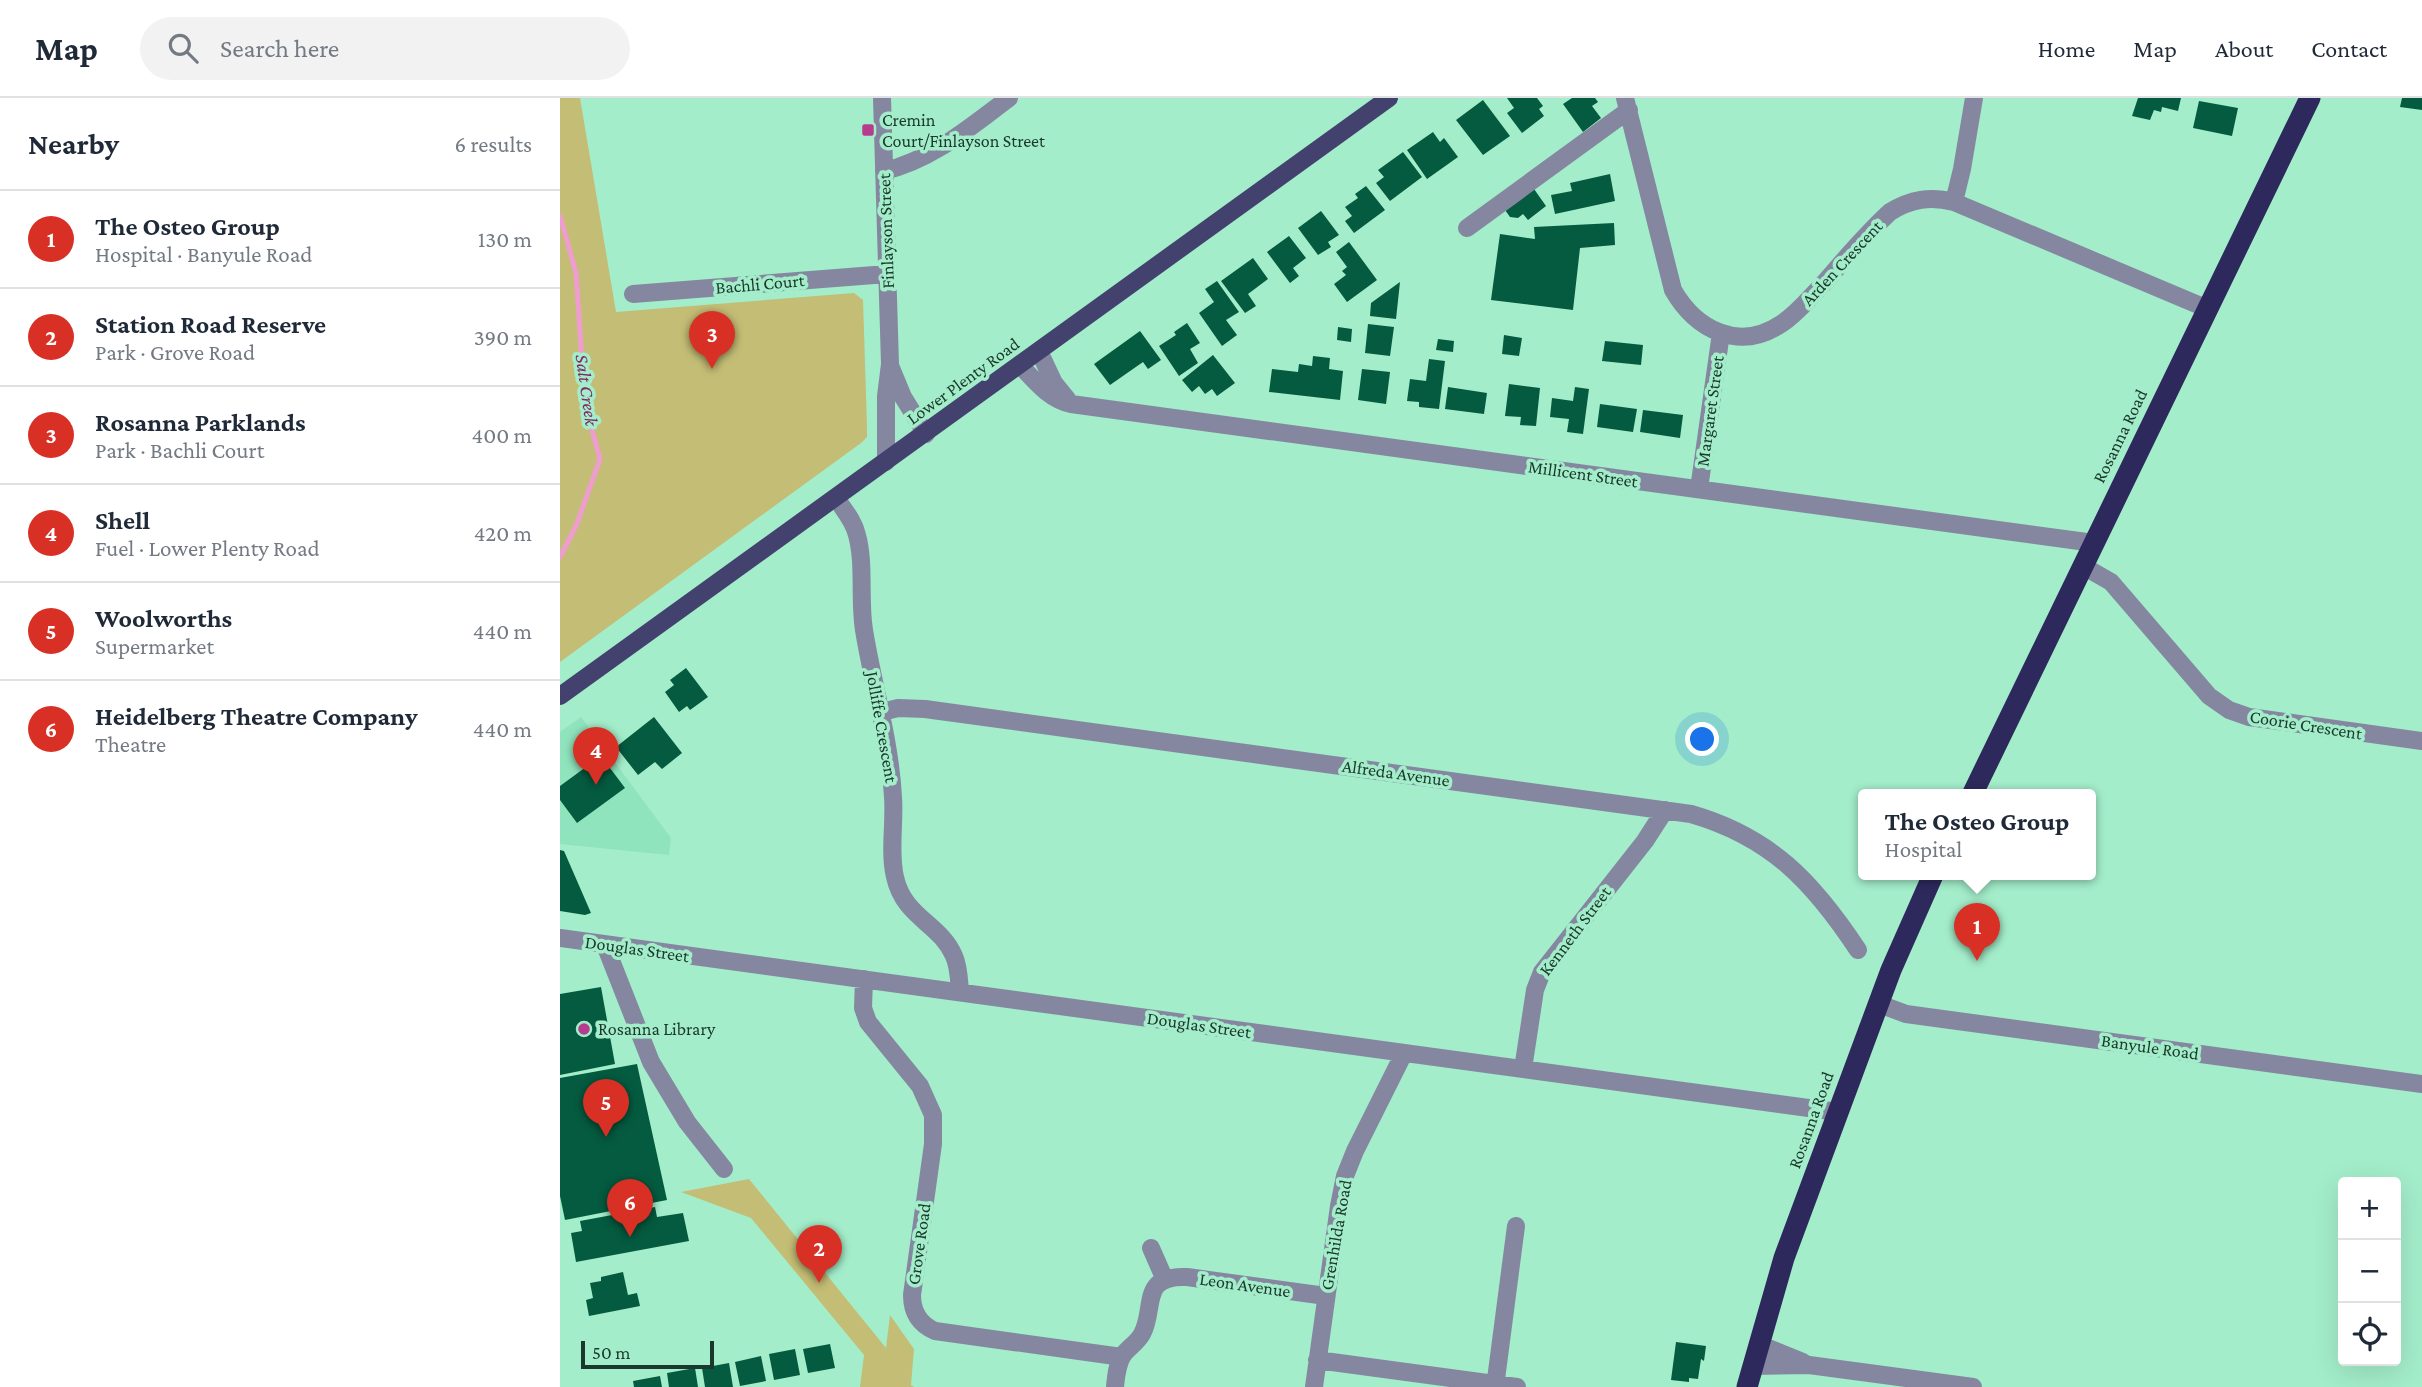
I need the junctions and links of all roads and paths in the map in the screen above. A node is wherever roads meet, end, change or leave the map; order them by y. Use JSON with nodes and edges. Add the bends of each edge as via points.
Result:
{"nodes":[{"id":1,"x":882,"y":98,"type":"edge"},
{"id":2,"x":1009,"y":98,"type":"edge"},
{"id":3,"x":1389,"y":98,"type":"edge"},
{"id":4,"x":1974,"y":98,"type":"edge"},
{"id":5,"x":2310,"y":98,"type":"edge"},
{"id":6,"x":1627,"y":104,"type":"edge"},
{"id":7,"x":884,"y":171,"type":"junction"},
{"id":8,"x":1954,"y":202,"type":"junction"},
{"id":9,"x":1466,"y":228,"type":"dead end"},
{"id":10,"x":887,"y":274,"type":"junction"},
{"id":11,"x":633,"y":294,"type":"dead end"},
{"id":12,"x":2208,"y":309,"type":"junction"},
{"id":13,"x":1721,"y":333,"type":"junction"},
{"id":14,"x":1040,"y":351,"type":"junction"},
{"id":15,"x":890,"y":364,"type":"junction"},
{"id":16,"x":1020,"y":365,"type":"junction"},
{"id":17,"x":1072,"y":404,"type":"junction"},
{"id":18,"x":926,"y":434,"type":"junction"},
{"id":19,"x":886,"y":462,"type":"junction"},
{"id":20,"x":1699,"y":489,"type":"junction"},
{"id":21,"x":836,"y":498,"type":"junction"},
{"id":22,"x":2094,"y":543,"type":"junction"},
{"id":23,"x":2083,"y":565,"type":"junction"},
{"id":24,"x":560,"y":696,"type":"edge"},
{"id":25,"x":882,"y":712,"type":"junction"},
{"id":26,"x":2422,"y":741,"type":"edge"},
{"id":27,"x":1975,"y":789,"type":"edge"},
{"id":28,"x":1665,"y":810,"type":"junction"},
{"id":29,"x":1931,"y":880,"type":"edge"},
{"id":30,"x":560,"y":938,"type":"edge"},
{"id":31,"x":945,"y":943,"type":"junction"},
{"id":32,"x":605,"y":944,"type":"junction"},
{"id":33,"x":1858,"y":950,"type":"dead end"},
{"id":34,"x":871,"y":980,"type":"junction"},
{"id":35,"x":942,"y":989,"type":"junction"},
{"id":36,"x":960,"y":992,"type":"junction"},
{"id":37,"x":1879,"y":1004,"type":"junction"},
{"id":38,"x":1404,"y":1053,"type":"junction"},
{"id":39,"x":1523,"y":1069,"type":"junction"},
{"id":40,"x":2422,"y":1084,"type":"edge"},
{"id":41,"x":1838,"y":1112,"type":"junction"},
{"id":42,"x":724,"y":1169,"type":"dead end"},
{"id":43,"x":1516,"y":1226,"type":"dead end"},
{"id":44,"x":1151,"y":1248,"type":"dead end"},
{"id":45,"x":1165,"y":1280,"type":"junction"},
{"id":46,"x":1326,"y":1296,"type":"junction"},
{"id":47,"x":1758,"y":1344,"type":"junction"},
{"id":48,"x":1122,"y":1357,"type":"junction"},
{"id":49,"x":1317,"y":1360,"type":"junction"},
{"id":50,"x":1809,"y":1365,"type":"junction"},
{"id":51,"x":1752,"y":1366,"type":"junction"},
{"id":52,"x":1495,"y":1386,"type":"edge"},
{"id":53,"x":1115,"y":1387,"type":"edge"},
{"id":54,"x":1314,"y":1387,"type":"edge"},
{"id":55,"x":1517,"y":1387,"type":"edge"},
{"id":56,"x":1747,"y":1387,"type":"edge"},
{"id":57,"x":1973,"y":1387,"type":"edge"}],
"edges":[{"from":1,"to":7,"type":"street","name":"Finlayson Street"},
{"from":2,"to":7,"type":"street","via":[[946,144],[908,165]]},
{"from":3,"to":14,"type":"main road","name":"Lower Plenty Road"},
{"from":4,"to":8,"type":"street"},
{"from":5,"to":12,"type":"highway","name":"Rosanna Road"},
{"from":6,"to":9,"type":"street"},
{"from":6,"to":13,"type":"street","name":"Arden Crescent","via":[[1674,289],[1687,311]]},
{"from":7,"to":10,"type":"street","name":"Finlayson Street"},
{"from":8,"to":12,"type":"street","name":"Arden Crescent"},
{"from":8,"to":13,"type":"street","name":"Arden Crescent","via":[[1927,198],[1902,205],[1884,217],[1779,326],[1757,335]]},
{"from":10,"to":11,"type":"street","name":"Bachli Court"},
{"from":10,"to":15,"type":"street","name":"Finlayson Street"},
{"from":12,"to":22,"type":"highway","name":"Rosanna Road"},
{"from":13,"to":20,"type":"street","name":"Margaret Street"},
{"from":14,"to":16,"type":"main road","name":"Lower Plenty Road"},
{"from":14,"to":17,"type":"street","via":[[1054,383]]},
{"from":15,"to":18,"type":"street","name":"Finlayson Street","via":[[903,397]]},
{"from":15,"to":19,"type":"street","name":"Finlayson Street"},
{"from":16,"to":17,"type":"street","name":"Millicent Street","via":[[1050,396]]},
{"from":16,"to":18,"type":"main road","name":"Lower Plenty Road"},
{"from":17,"to":20,"type":"street","name":"Millicent Street"},
{"from":18,"to":19,"type":"main road","name":"Lower Plenty Road"},
{"from":19,"to":21,"type":"main road","name":"Lower Plenty Road"},
{"from":20,"to":22,"type":"street","name":"Millicent Street"},
{"from":21,"to":24,"type":"main road","name":"Lower Plenty Road"},
{"from":21,"to":25,"type":"street","name":"Jolliffe Crescent","via":[[858,538],[864,629]]},
{"from":22,"to":23,"type":"highway","name":"Rosanna Road"},
{"from":23,"to":26,"type":"street","name":"Coorie Crescent","via":[[2111,582],[2209,696],[2229,710],[2262,719]]},
{"from":23,"to":27,"type":"highway","name":"Rosanna Road"},
{"from":25,"to":28,"type":"street","name":"Alfreda Avenue","via":[[925,709]]},
{"from":25,"to":31,"type":"street","name":"Jolliffe Crescent","via":[[893,795],[895,878],[907,905]]},
{"from":28,"to":33,"type":"street","name":"Alfreda Avenue","via":[[1712,820],[1773,852],[1824,900]]},
{"from":28,"to":39,"type":"street","name":"Kenneth Street","via":[[1542,972]]},
{"from":29,"to":37,"type":"highway","name":"Rosanna Road"},
{"from":30,"to":32,"type":"street","name":"Douglas Street"},
{"from":31,"to":35,"type":"street"},
{"from":31,"to":36,"type":"street","name":"Jolliffe Crescent","via":[[956,958]]},
{"from":32,"to":34,"type":"street","name":"Douglas Street"},
{"from":32,"to":42,"type":"street","via":[[650,1062],[687,1122]]},
{"from":34,"to":35,"type":"street","name":"Douglas Street"},
{"from":34,"to":48,"type":"street","name":"Grove Road","via":[[877,1031],[920,1086],[933,1115],[912,1295],[916,1316],[935,1331]]},
{"from":35,"to":36,"type":"street","name":"Douglas Street"},
{"from":36,"to":38,"type":"street","name":"Douglas Street"},
{"from":37,"to":40,"type":"street","name":"Banyule Road","via":[[1906,1014]]},
{"from":37,"to":41,"type":"highway","name":"Rosanna Road"},
{"from":38,"to":39,"type":"street","name":"Douglas Street"},
{"from":38,"to":46,"type":"street","name":"Grenhilda Road","via":[[1345,1176]]},
{"from":39,"to":41,"type":"street","name":"Douglas Street"},
{"from":41,"to":47,"type":"highway","name":"Rosanna Road"},
{"from":43,"to":52,"type":"street"},
{"from":44,"to":45,"type":"street"},
{"from":45,"to":46,"type":"street","name":"Leon Avenue","via":[[1187,1277]]},
{"from":45,"to":48,"type":"street","via":[[1150,1297],[1144,1331]]},
{"from":46,"to":49,"type":"street","name":"Grenhilda Road"},
{"from":47,"to":50,"type":"street"},
{"from":47,"to":51,"type":"highway","name":"Rosanna Road"},
{"from":48,"to":53,"type":"street"},
{"from":49,"to":52,"type":"street"},
{"from":49,"to":54,"type":"street","name":"Grenhilda Road"},
{"from":50,"to":51,"type":"street"},
{"from":50,"to":57,"type":"street"},
{"from":51,"to":56,"type":"highway","name":"Rosanna Road"},
{"from":52,"to":55,"type":"street"}]}
